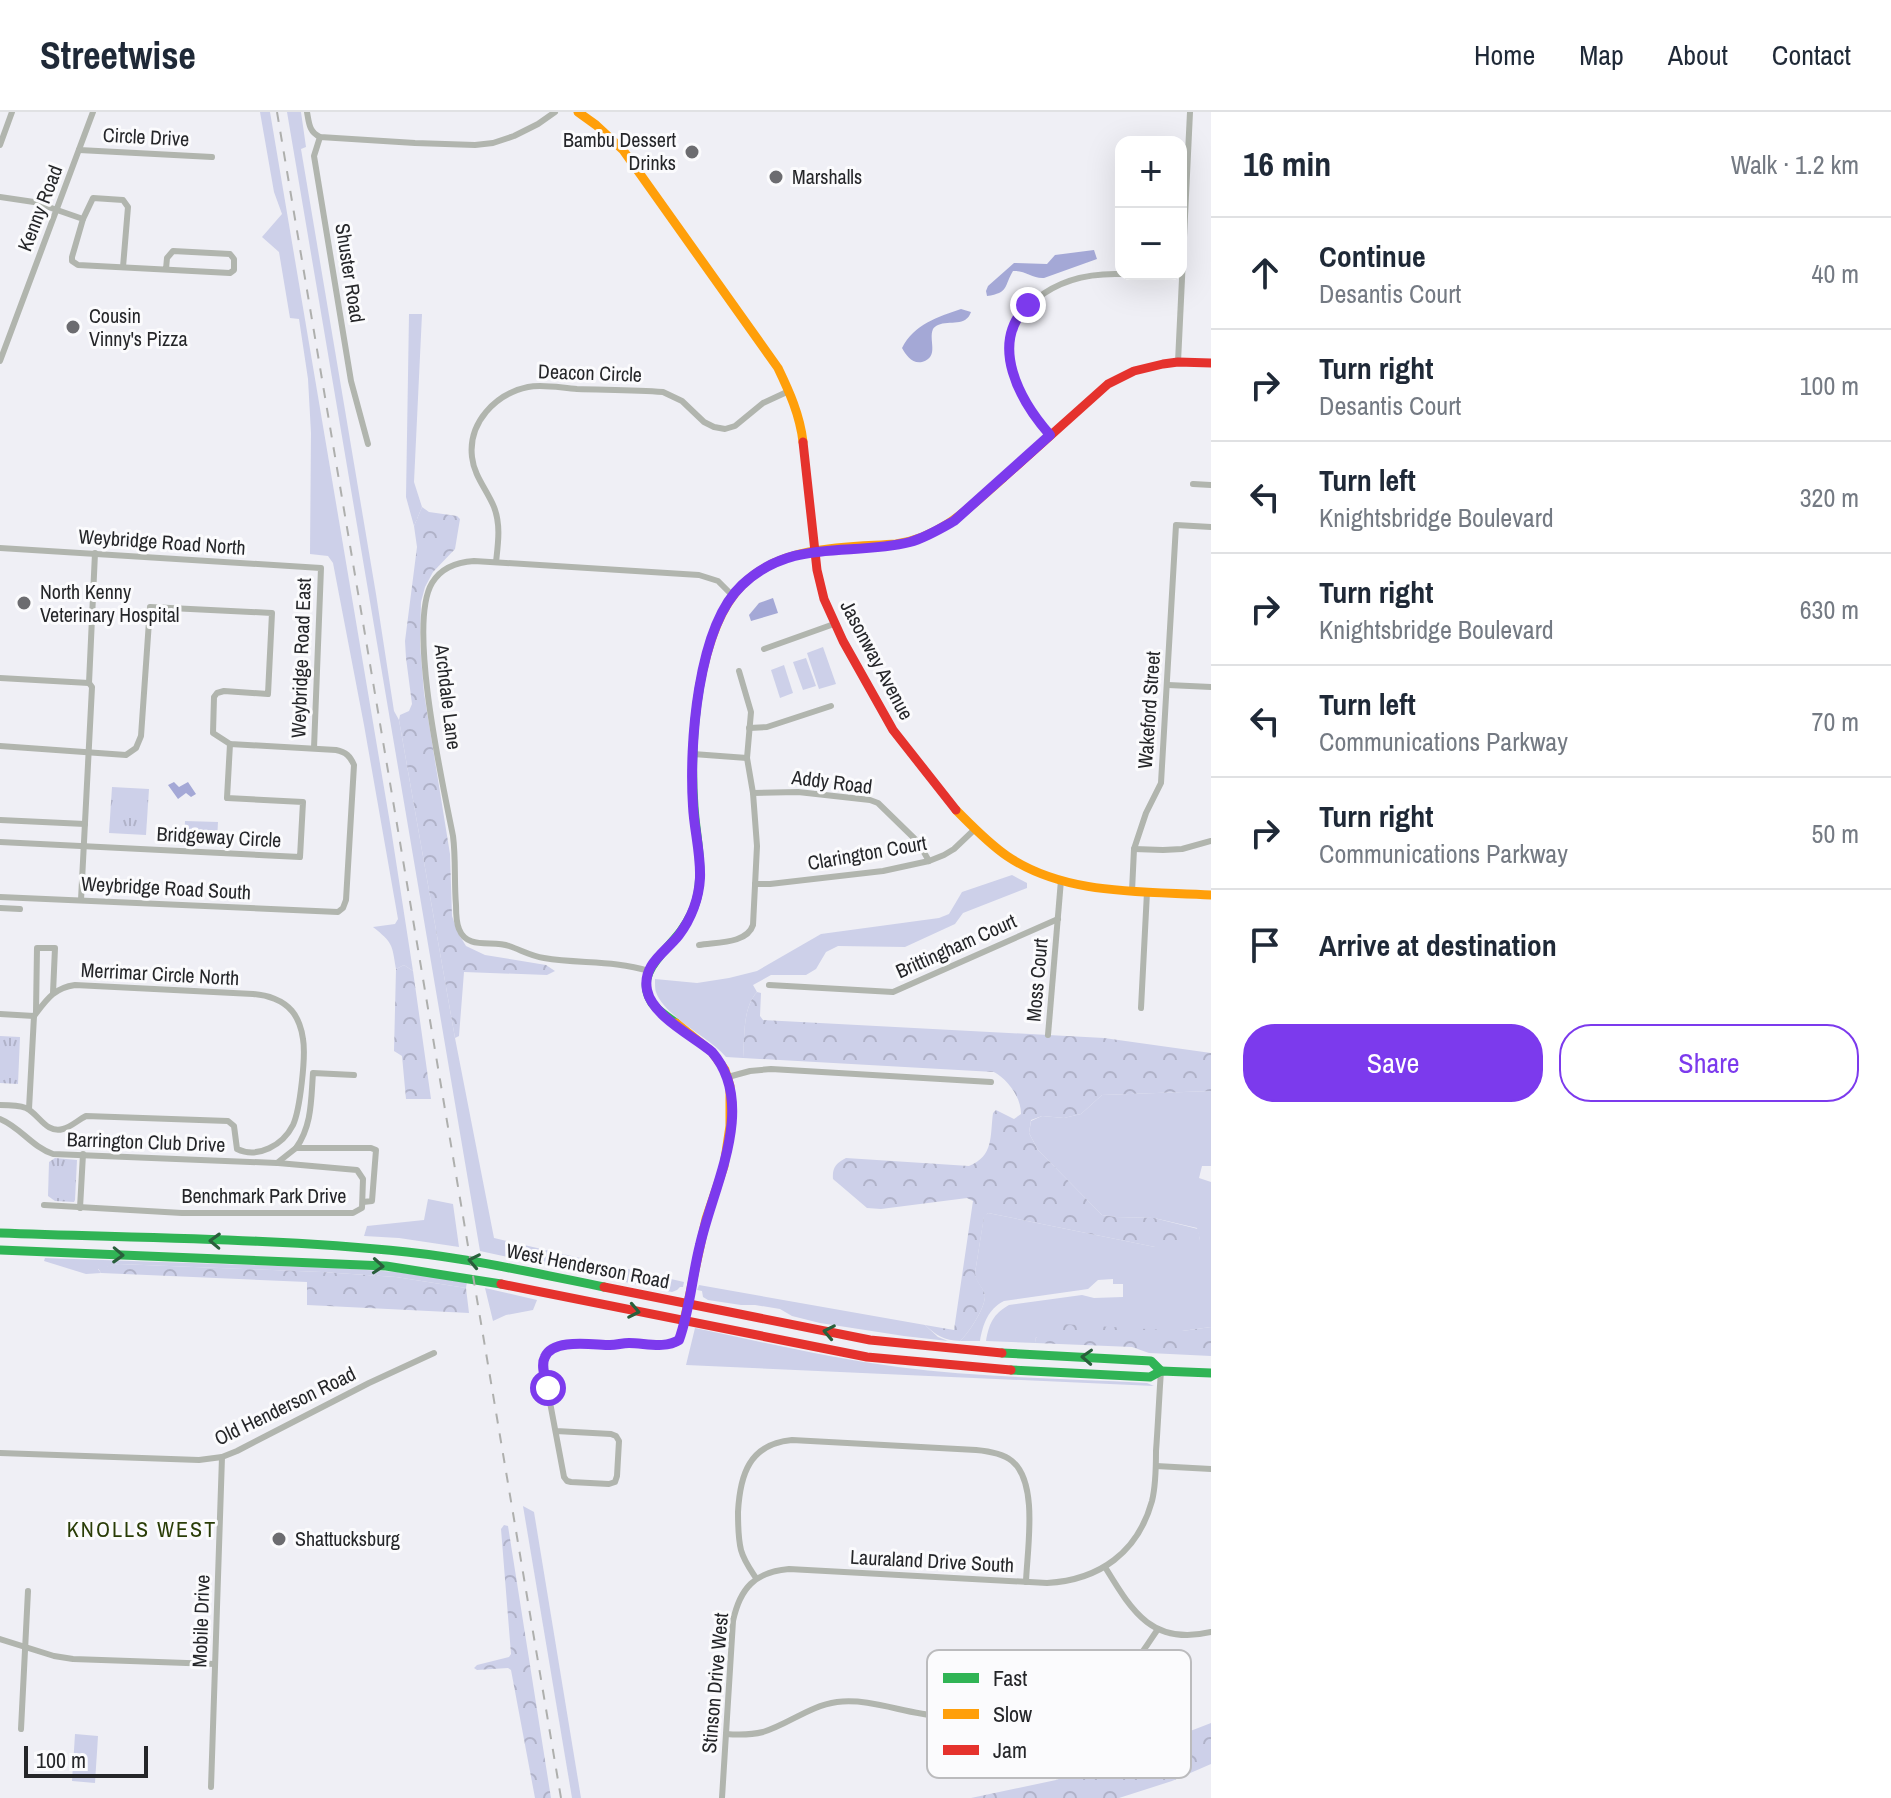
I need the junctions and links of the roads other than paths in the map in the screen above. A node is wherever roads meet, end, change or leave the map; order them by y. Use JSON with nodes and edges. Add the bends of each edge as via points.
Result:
{"nodes":[{"id":1,"x":12,"y":112,"type":"edge"},
{"id":2,"x":93,"y":112,"type":"edge"},
{"id":3,"x":307,"y":112,"type":"edge"},
{"id":4,"x":555,"y":112,"type":"edge"},
{"id":5,"x":578,"y":112,"type":"edge"},
{"id":6,"x":1190,"y":112,"type":"edge"},
{"id":7,"x":320,"y":137,"type":"junction"},
{"id":8,"x":0,"y":145,"type":"edge"},
{"id":9,"x":79,"y":150,"type":"junction"},
{"id":10,"x":212,"y":157,"type":"dead end"},
{"id":11,"x":0,"y":197,"type":"edge"},
{"id":12,"x":1185,"y":208,"type":"edge"},
{"id":13,"x":56,"y":209,"type":"junction"},
{"id":14,"x":83,"y":219,"type":"junction"},
{"id":15,"x":123,"y":267,"type":"junction"},
{"id":16,"x":166,"y":269,"type":"junction"},
{"id":17,"x":1115,"y":274,"type":"edge"},
{"id":18,"x":1182,"y":280,"type":"edge"},
{"id":19,"x":0,"y":361,"type":"edge"},
{"id":20,"x":1178,"y":362,"type":"junction"},
{"id":21,"x":1211,"y":363,"type":"edge"},
{"id":22,"x":789,"y":391,"type":"junction"},
{"id":23,"x":1050,"y":435,"type":"junction"},
{"id":24,"x":368,"y":444,"type":"dead end"},
{"id":25,"x":1193,"y":484,"type":"dead end"},
{"id":26,"x":1211,"y":485,"type":"edge"},
{"id":27,"x":1211,"y":527,"type":"edge"},
{"id":28,"x":0,"y":548,"type":"edge"},
{"id":29,"x":814,"y":551,"type":"junction"},
{"id":30,"x":95,"y":553,"type":"junction"},
{"id":31,"x":496,"y":562,"type":"junction"},
{"id":32,"x":321,"y":568,"type":"joint"},
{"id":33,"x":732,"y":595,"type":"junction"},
{"id":34,"x":834,"y":624,"type":"junction"},
{"id":35,"x":764,"y":649,"type":"dead end"},
{"id":36,"x":739,"y":671,"type":"dead end"},
{"id":37,"x":0,"y":678,"type":"edge"},
{"id":38,"x":89,"y":683,"type":"junction"},
{"id":39,"x":1168,"y":685,"type":"junction"},
{"id":40,"x":1211,"y":687,"type":"edge"},
{"id":41,"x":831,"y":706,"type":"dead end"},
{"id":42,"x":749,"y":728,"type":"junction"},
{"id":43,"x":230,"y":744,"type":"junction"},
{"id":44,"x":0,"y":746,"type":"edge"},
{"id":45,"x":314,"y":748,"type":"junction"},
{"id":46,"x":88,"y":753,"type":"junction"},
{"id":47,"x":693,"y":754,"type":"junction"},
{"id":48,"x":747,"y":758,"type":"junction"},
{"id":49,"x":753,"y":793,"type":"junction"},
{"id":50,"x":0,"y":820,"type":"edge"},
{"id":51,"x":85,"y":824,"type":"junction"},
{"id":52,"x":975,"y":829,"type":"junction"},
{"id":53,"x":1211,"y":841,"type":"edge"},
{"id":54,"x":0,"y":842,"type":"edge"},
{"id":55,"x":84,"y":846,"type":"junction"},
{"id":56,"x":1134,"y":849,"type":"junction"},
{"id":57,"x":929,"y":861,"type":"junction"},
{"id":58,"x":1061,"y":880,"type":"junction"},
{"id":59,"x":755,"y":884,"type":"junction"},
{"id":60,"x":1132,"y":891,"type":"junction"},
{"id":61,"x":1147,"y":892,"type":"junction"},
{"id":62,"x":1211,"y":895,"type":"edge"},
{"id":63,"x":0,"y":897,"type":"edge"},
{"id":64,"x":81,"y":900,"type":"junction"},
{"id":65,"x":0,"y":908,"type":"edge"},
{"id":66,"x":20,"y":909,"type":"dead end"},
{"id":67,"x":331,"y":912,"type":"joint"},
{"id":68,"x":1058,"y":919,"type":"junction"},
{"id":69,"x":699,"y":945,"type":"dead end"},
{"id":70,"x":649,"y":971,"type":"junction"},
{"id":71,"x":769,"y":985,"type":"dead end"},
{"id":72,"x":53,"y":993,"type":"junction"},
{"id":73,"x":1141,"y":1008,"type":"dead end"},
{"id":74,"x":0,"y":1014,"type":"edge"},
{"id":75,"x":35,"y":1014,"type":"junction"},
{"id":76,"x":1048,"y":1035,"type":"dead end"},
{"id":77,"x":354,"y":1075,"type":"dead end"},
{"id":78,"x":728,"y":1077,"type":"junction"},
{"id":79,"x":991,"y":1082,"type":"dead end"},
{"id":80,"x":0,"y":1105,"type":"edge"},
{"id":81,"x":29,"y":1109,"type":"junction"},
{"id":82,"x":0,"y":1119,"type":"edge"},
{"id":83,"x":296,"y":1148,"type":"junction"},
{"id":84,"x":83,"y":1154,"type":"junction"},
{"id":85,"x":277,"y":1163,"type":"junction"},
{"id":86,"x":363,"y":1202,"type":"junction"},
{"id":87,"x":44,"y":1205,"type":"dead end"},
{"id":88,"x":80,"y":1208,"type":"junction"},
{"id":89,"x":0,"y":1233,"type":"edge"},
{"id":90,"x":0,"y":1250,"type":"edge"},
{"id":91,"x":687,"y":1304,"type":"junction"},
{"id":92,"x":684,"y":1321,"type":"junction"},
{"id":93,"x":434,"y":1353,"type":"dead end"},
{"id":94,"x":1161,"y":1371,"type":"junction"},
{"id":95,"x":1211,"y":1373,"type":"edge"},
{"id":96,"x":556,"y":1431,"type":"junction"},
{"id":97,"x":0,"y":1453,"type":"edge"},
{"id":98,"x":222,"y":1457,"type":"junction"},
{"id":99,"x":1156,"y":1466,"type":"junction"},
{"id":100,"x":1211,"y":1469,"type":"edge"},
{"id":101,"x":1105,"y":1567,"type":"junction"},
{"id":102,"x":756,"y":1578,"type":"junction"},
{"id":103,"x":1026,"y":1582,"type":"junction"},
{"id":104,"x":28,"y":1591,"type":"dead end"},
{"id":105,"x":1158,"y":1629,"type":"junction"},
{"id":106,"x":1211,"y":1632,"type":"edge"},
{"id":107,"x":0,"y":1639,"type":"edge"},
{"id":108,"x":26,"y":1647,"type":"junction"},
{"id":109,"x":1144,"y":1650,"type":"edge"},
{"id":110,"x":215,"y":1664,"type":"junction"},
{"id":111,"x":927,"y":1714,"type":"edge"},
{"id":112,"x":21,"y":1729,"type":"dead end"},
{"id":113,"x":726,"y":1734,"type":"junction"},
{"id":114,"x":211,"y":1787,"type":"dead end"},
{"id":115,"x":722,"y":1798,"type":"edge"}],
"edges":[{"from":1,"to":8,"type":"street"},
{"from":2,"to":9,"type":"street","name":"Kenny Road"},
{"from":3,"to":7,"type":"street","via":[[310,128]]},
{"from":4,"to":7,"type":"street","via":[[514,136],[475,145]]},
{"from":5,"to":22,"type":"street","name":"Jasonway Avenue","via":[[623,150]]},
{"from":6,"to":12,"type":"street"},
{"from":7,"to":24,"type":"street","name":"Shuster Road","via":[[314,156],[351,381]]},
{"from":9,"to":10,"type":"street","name":"Circle Drive"},
{"from":9,"to":13,"type":"street","name":"Kenny Road"},
{"from":11,"to":13,"type":"street"},
{"from":13,"to":14,"type":"street"},
{"from":13,"to":19,"type":"street","name":"Kenny Road"},
{"from":14,"to":15,"type":"street","via":[[72,261]]},
{"from":14,"to":15,"type":"street","via":[[93,198],[125,202]]},
{"from":15,"to":16,"type":"street"},
{"from":16,"to":16,"type":"street","via":[[230,273],[234,259],[230,254],[173,251]]},
{"from":17,"to":23,"type":"street","via":[[1087,275],[1055,286],[1028,305],[1015,324],[1010,363],[1015,381],[1030,412]]},
{"from":18,"to":20,"type":"street"},
{"from":20,"to":21,"type":"street"},
{"from":20,"to":23,"type":"street","via":[[1134,371],[1108,384]]},
{"from":22,"to":29,"type":"street","name":"Jasonway Avenue","via":[[801,427]]},
{"from":22,"to":31,"type":"street","name":"Deacon Circle","via":[[725,429],[704,422],[663,392],[531,386],[508,394],[482,416],[472,440],[474,468],[498,521]]},
{"from":23,"to":29,"type":"street","via":[[954,521],[924,537]]},
{"from":25,"to":26,"type":"street"},
{"from":27,"to":39,"type":"street","name":"Wakeford Street","via":[[1176,525]]},
{"from":28,"to":30,"type":"street","name":"Weybridge Road North"},
{"from":29,"to":33,"type":"street","via":[[771,564]]},
{"from":29,"to":34,"type":"street","name":"Jasonway Avenue"},
{"from":30,"to":32,"type":"street","name":"Weybridge Road North"},
{"from":30,"to":38,"type":"street"},
{"from":31,"to":33,"type":"street","name":"Archdale Lane","via":[[699,575],[718,581]]},
{"from":31,"to":70,"type":"street","name":"Archdale Lane","via":[[465,561],[449,567],[435,579],[425,604],[424,657],[453,836],[459,929],[475,943]]},
{"from":32,"to":45,"type":"street","name":"Weybridge Road East"},
{"from":33,"to":47,"type":"street","via":[[706,660]]},
{"from":34,"to":35,"type":"street"},
{"from":34,"to":52,"type":"street","name":"Jasonway Avenue","via":[[893,730]]},
{"from":36,"to":42,"type":"street","via":[[751,712]]},
{"from":37,"to":38,"type":"street"},
{"from":38,"to":46,"type":"street"},
{"from":39,"to":40,"type":"street"},
{"from":39,"to":56,"type":"street","name":"Wakeford Street","via":[[1161,783]]},
{"from":41,"to":42,"type":"street"},
{"from":42,"to":48,"type":"street"},
{"from":43,"to":45,"type":"street","name":"Weybridge Road East"},
{"from":43,"to":46,"type":"street","via":[[213,733],[214,697],[224,691],[268,694],[272,613],[150,607],[136,748],[126,755]]},
{"from":43,"to":55,"type":"street","name":"Bridgeway Circle","via":[[227,798],[303,802],[300,857]]},
{"from":44,"to":46,"type":"street"},
{"from":45,"to":67,"type":"street","name":"Weybridge Road East","via":[[344,752],[354,765],[346,900],[338,912]]},
{"from":46,"to":51,"type":"street"},
{"from":47,"to":48,"type":"street"},
{"from":47,"to":70,"type":"street","via":[[697,897],[683,929]]},
{"from":48,"to":49,"type":"street"},
{"from":49,"to":57,"type":"street","name":"Addy Road","via":[[798,792],[878,803],[918,842]]},
{"from":49,"to":59,"type":"street"},
{"from":50,"to":51,"type":"street"},
{"from":51,"to":55,"type":"street"},
{"from":52,"to":57,"type":"street","name":"Clarington Court","via":[[954,849]]},
{"from":52,"to":58,"type":"street","name":"Jasonway Avenue","via":[[1005,855]]},
{"from":53,"to":56,"type":"street","via":[[1182,849]]},
{"from":54,"to":55,"type":"street","name":"Bridgeway Circle"},
{"from":55,"to":64,"type":"street"},
{"from":56,"to":60,"type":"street","name":"Wakeford Street"},
{"from":57,"to":59,"type":"street","name":"Clarington Court"},
{"from":58,"to":60,"type":"street","name":"Jasonway Avenue"},
{"from":58,"to":68,"type":"street","name":"Moss Court"},
{"from":59,"to":69,"type":"street","via":[[748,935]]},
{"from":60,"to":61,"type":"street","name":"Jasonway Avenue"},
{"from":61,"to":62,"type":"street","name":"Jasonway Avenue"},
{"from":61,"to":73,"type":"street"},
{"from":63,"to":64,"type":"street","name":"Weybridge Road South"},
{"from":64,"to":67,"type":"street","name":"Weybridge Road South"},
{"from":65,"to":66,"type":"street"},
{"from":68,"to":71,"type":"street","name":"Brittingham Court","via":[[893,992]]},
{"from":68,"to":76,"type":"street","name":"Moss Court"},
{"from":70,"to":78,"type":"street","via":[[647,991],[654,1006],[712,1052]]},
{"from":72,"to":75,"type":"street","name":"Merrimar Circle North"},
{"from":72,"to":75,"type":"street","via":[[55,948],[37,948]]},
{"from":72,"to":81,"type":"street","name":"Merrimar Circle North","via":[[75,985],[275,999],[292,1011],[302,1032],[299,1102],[293,1124],[279,1143],[250,1153],[235,1146],[234,1126],[228,1121],[86,1116],[57,1130]]},
{"from":74,"to":75,"type":"street"},
{"from":75,"to":81,"type":"street"},
{"from":77,"to":83,"type":"street","via":[[313,1073],[309,1123]]},
{"from":78,"to":79,"type":"street","via":[[771,1069]]},
{"from":78,"to":91,"type":"street","via":[[729,1143]]},
{"from":80,"to":81,"type":"street"},
{"from":82,"to":84,"type":"street","name":"Barrington Club Drive","via":[[53,1154]]},
{"from":83,"to":85,"type":"street"},
{"from":83,"to":86,"type":"street","via":[[376,1150],[372,1201]]},
{"from":84,"to":85,"type":"street","name":"Barrington Club Drive"},
{"from":84,"to":88,"type":"street"},
{"from":85,"to":86,"type":"street","name":"Benchmark Park Drive","via":[[357,1170],[363,1179]]},
{"from":86,"to":88,"type":"street","name":"Benchmark Park Drive","via":[[353,1213]]},
{"from":87,"to":88,"type":"street","name":"Benchmark Park Drive"},
{"from":91,"to":89,"type":"street","name":"West Henderson Road","one_way":true,"via":[[385,1249]]},
{"from":90,"to":92,"type":"street","name":"West Henderson Road","one_way":true,"via":[[386,1266]]},
{"from":91,"to":92,"type":"street"},
{"from":94,"to":91,"type":"street","name":"West Henderson Road","one_way":true,"via":[[1151,1361],[870,1340]]},
{"from":92,"to":94,"type":"street","name":"West Henderson Road","via":[[922,1363],[1150,1377]]},
{"from":92,"to":96,"type":"street","via":[[675,1344],[577,1344],[547,1353],[543,1365]]},
{"from":93,"to":98,"type":"street","name":"Old Henderson Road"},
{"from":94,"to":95,"type":"street","name":"West Henderson Road"},
{"from":94,"to":99,"type":"street"},
{"from":96,"to":96,"type":"street","via":[[567,1481],[615,1482],[616,1436]]},
{"from":97,"to":98,"type":"street","name":"Old Henderson Road"},
{"from":98,"to":110,"type":"street","name":"Mobile Drive"},
{"from":99,"to":100,"type":"street"},
{"from":99,"to":101,"type":"street","via":[[1141,1529]]},
{"from":101,"to":103,"type":"street","name":"Lauraland Drive South","via":[[1077,1579]]},
{"from":101,"to":105,"type":"street","via":[[1132,1609]]},
{"from":102,"to":103,"type":"street","name":"Lauraland Drive South","via":[[789,1569]]},
{"from":102,"to":103,"type":"street","via":[[738,1535],[740,1485],[760,1451],[781,1441],[1001,1455],[1023,1477],[1029,1501]]},
{"from":102,"to":113,"type":"street","name":"Stinson Drive West","via":[[740,1597],[733,1621]]},
{"from":104,"to":108,"type":"street"},
{"from":105,"to":106,"type":"street","via":[[1185,1635]]},
{"from":105,"to":109,"type":"street"},
{"from":107,"to":108,"type":"street"},
{"from":108,"to":110,"type":"street","via":[[73,1659]]},
{"from":108,"to":112,"type":"street"},
{"from":110,"to":114,"type":"street","name":"Mobile Drive"},
{"from":111,"to":113,"type":"street","via":[[866,1702],[835,1702],[759,1733]]},
{"from":113,"to":115,"type":"street","name":"Stinson Drive West"}]}
